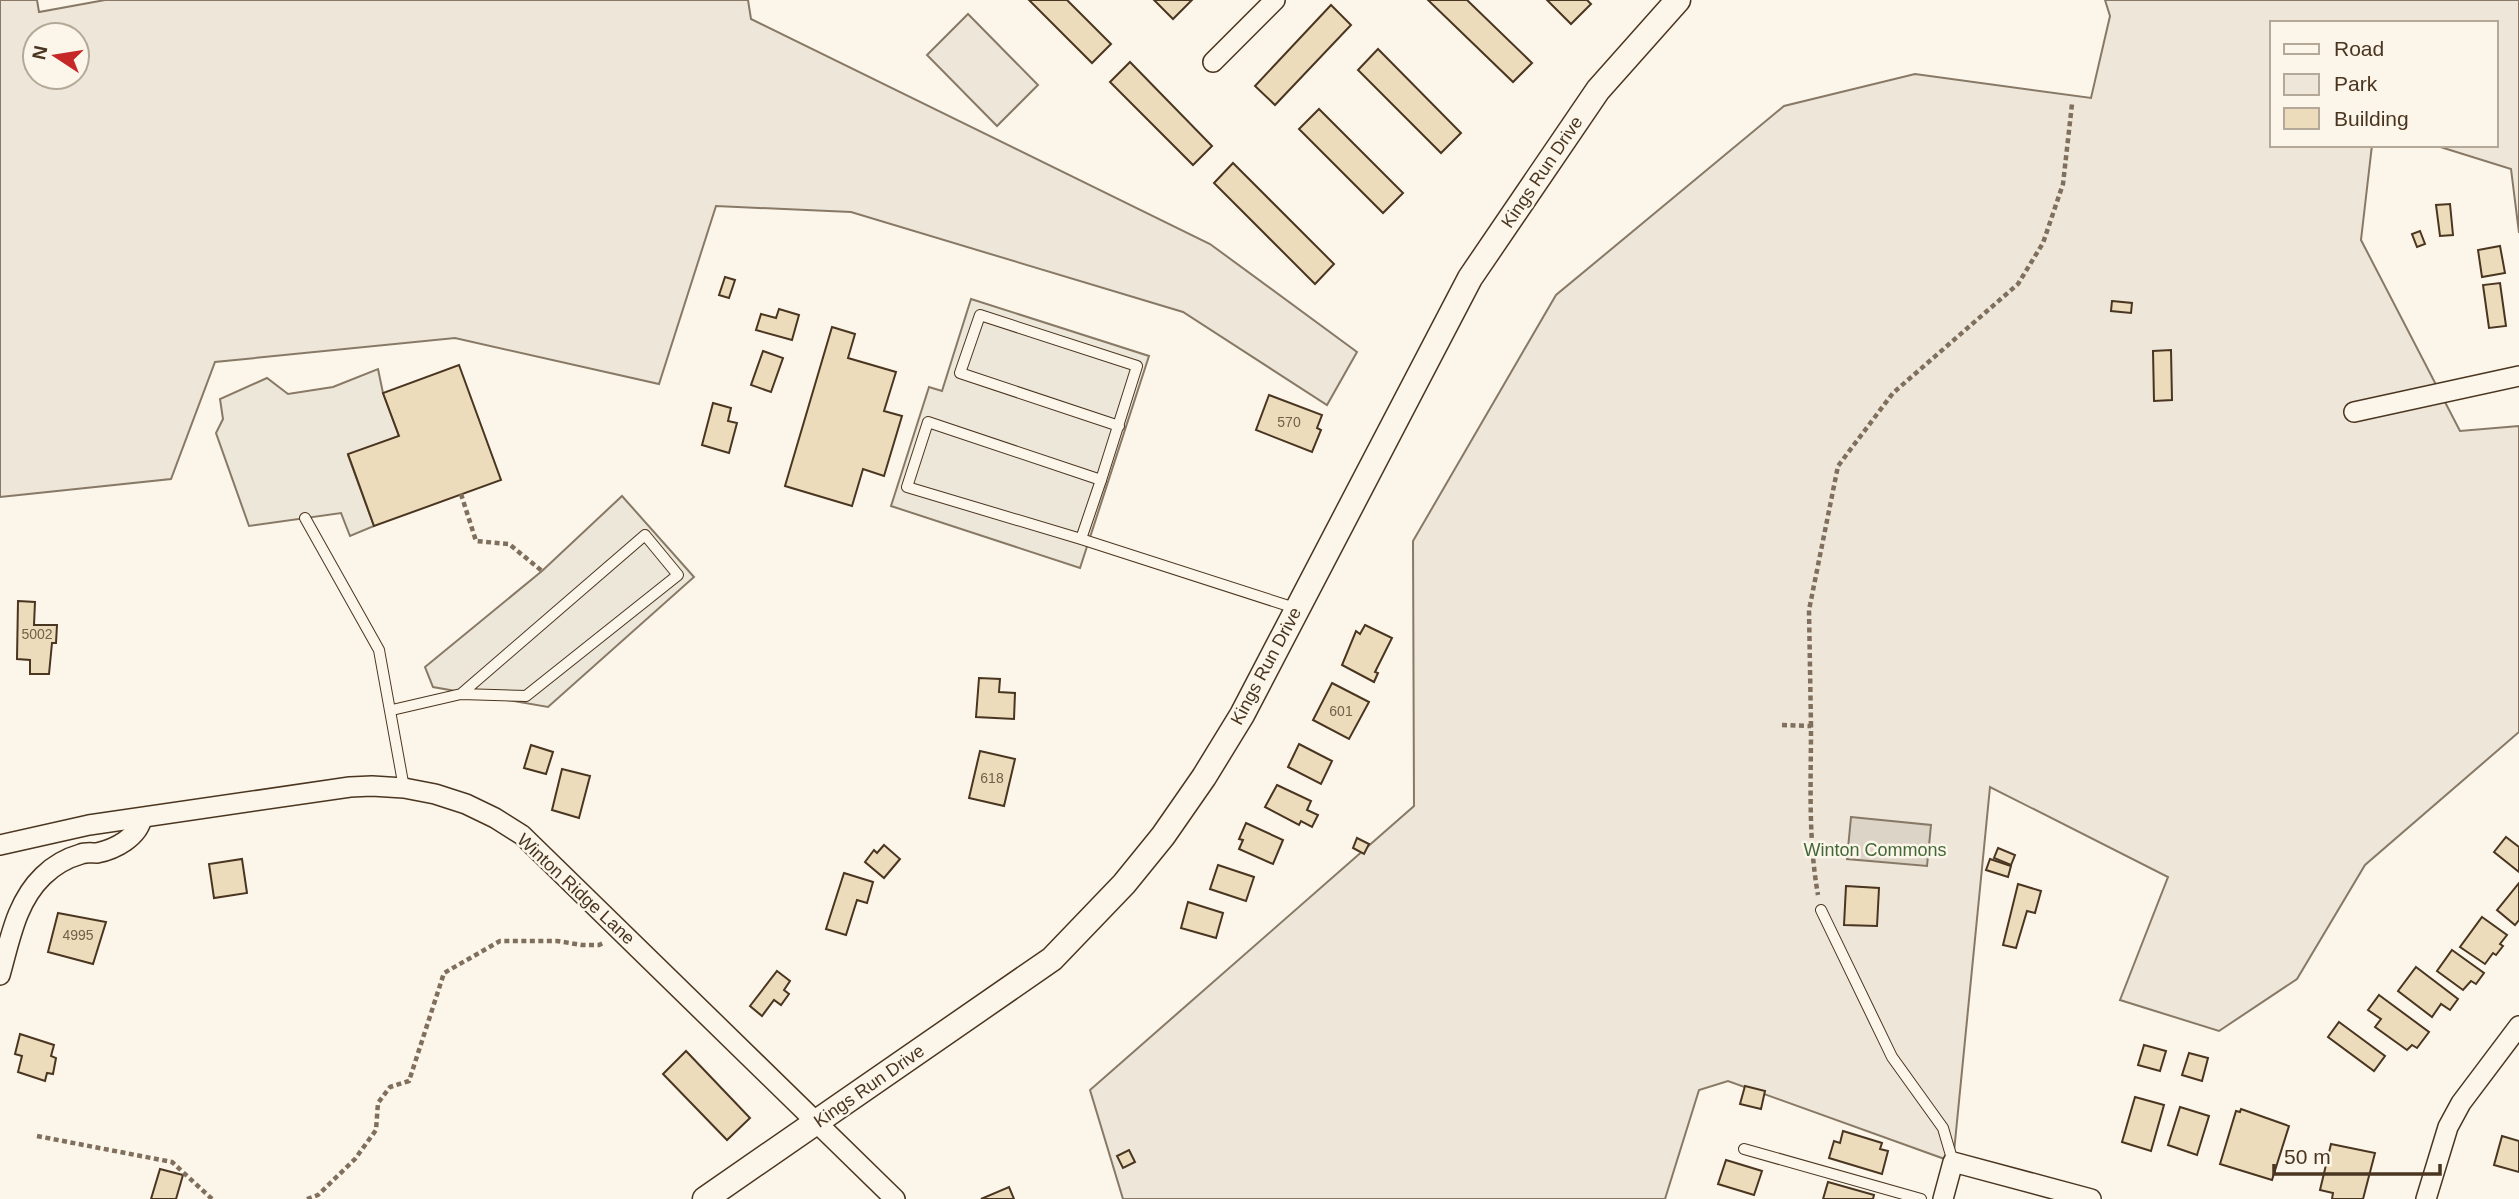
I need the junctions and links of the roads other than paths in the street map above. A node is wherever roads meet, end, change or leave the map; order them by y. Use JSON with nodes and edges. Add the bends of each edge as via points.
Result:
{"nodes":[{"id":1,"x":1275,"y":0,"type":"edge"},
{"id":2,"x":1678,"y":0,"type":"edge"},
{"id":3,"x":1213,"y":62,"type":"dead end"},
{"id":4,"x":2519,"y":376,"type":"edge"},
{"id":5,"x":2354,"y":412,"type":"dead end"},
{"id":6,"x":1119,"y":426,"type":"junction"},
{"id":7,"x":1101,"y":481,"type":"junction"},
{"id":8,"x":305,"y":518,"type":"dead end"},
{"id":9,"x":1081,"y":539,"type":"junction"},
{"id":10,"x":1296,"y":609,"type":"junction"},
{"id":11,"x":461,"y":694,"type":"junction"},
{"id":12,"x":392,"y":710,"type":"junction"},
{"id":13,"x":404,"y":788,"type":"junction"},
{"id":14,"x":142,"y":818,"type":"junction"},
{"id":15,"x":0,"y":845,"type":"edge"},
{"id":16,"x":1821,"y":910,"type":"road end"},
{"id":17,"x":0,"y":975,"type":"edge"},
{"id":18,"x":2519,"y":1026,"type":"edge"},
{"id":19,"x":818,"y":1122,"type":"junction"},
{"id":20,"x":1744,"y":1149,"type":"dead end"},
{"id":21,"x":1953,"y":1162,"type":"junction"},
{"id":22,"x":705,"y":1199,"type":"edge"},
{"id":23,"x":895,"y":1199,"type":"edge"},
{"id":24,"x":1921,"y":1199,"type":"edge"},
{"id":25,"x":1943,"y":1199,"type":"edge"},
{"id":26,"x":2091,"y":1199,"type":"edge"},
{"id":27,"x":2426,"y":1199,"type":"edge"}],
"edges":[{"from":1,"to":3,"type":"street"},
{"from":2,"to":10,"type":"street","name":"Kings Run Drive","via":[[1598,90],[1470,278]]},
{"from":4,"to":5,"type":"street"},
{"from":6,"to":6,"type":"lane","via":[[1137,366],[980,315],[960,373]]},
{"from":6,"to":7,"type":"lane"},
{"from":7,"to":9,"type":"lane"},
{"from":7,"to":9,"type":"lane","via":[[928,422],[907,487]]},
{"from":8,"to":12,"type":"lane","via":[[379,650]]},
{"from":9,"to":10,"type":"lane"},
{"from":10,"to":19,"type":"street","name":"Kings Run Drive","via":[[1242,715],[1204,777],[1163,836],[1068,945]]},
{"from":11,"to":11,"type":"lane","via":[[645,535],[678,575],[526,696]]},
{"from":11,"to":12,"type":"lane"},
{"from":12,"to":13,"type":"lane"},
{"from":13,"to":14,"type":"street","name":"Winton Ridge Lane","via":[[350,787]]},
{"from":13,"to":19,"type":"street","name":"Winton Ridge Lane","via":[[466,804],[522,835]]},
{"from":14,"to":15,"type":"street","name":"Winton Ridge Lane"},
{"from":14,"to":17,"type":"street","via":[[116,847],[83,853],[44,874],[19,910]]},
{"from":16,"to":21,"type":"lane","via":[[1892,1057],[1943,1128]]},
{"from":18,"to":27,"type":"street","via":[[2454,1115]]},
{"from":19,"to":22,"type":"street","name":"Kings Run Drive"},
{"from":19,"to":23,"type":"street","name":"Winton Ridge Lane"},
{"from":20,"to":24,"type":"lane"},
{"from":21,"to":25,"type":"street"},
{"from":21,"to":26,"type":"street"}]}
